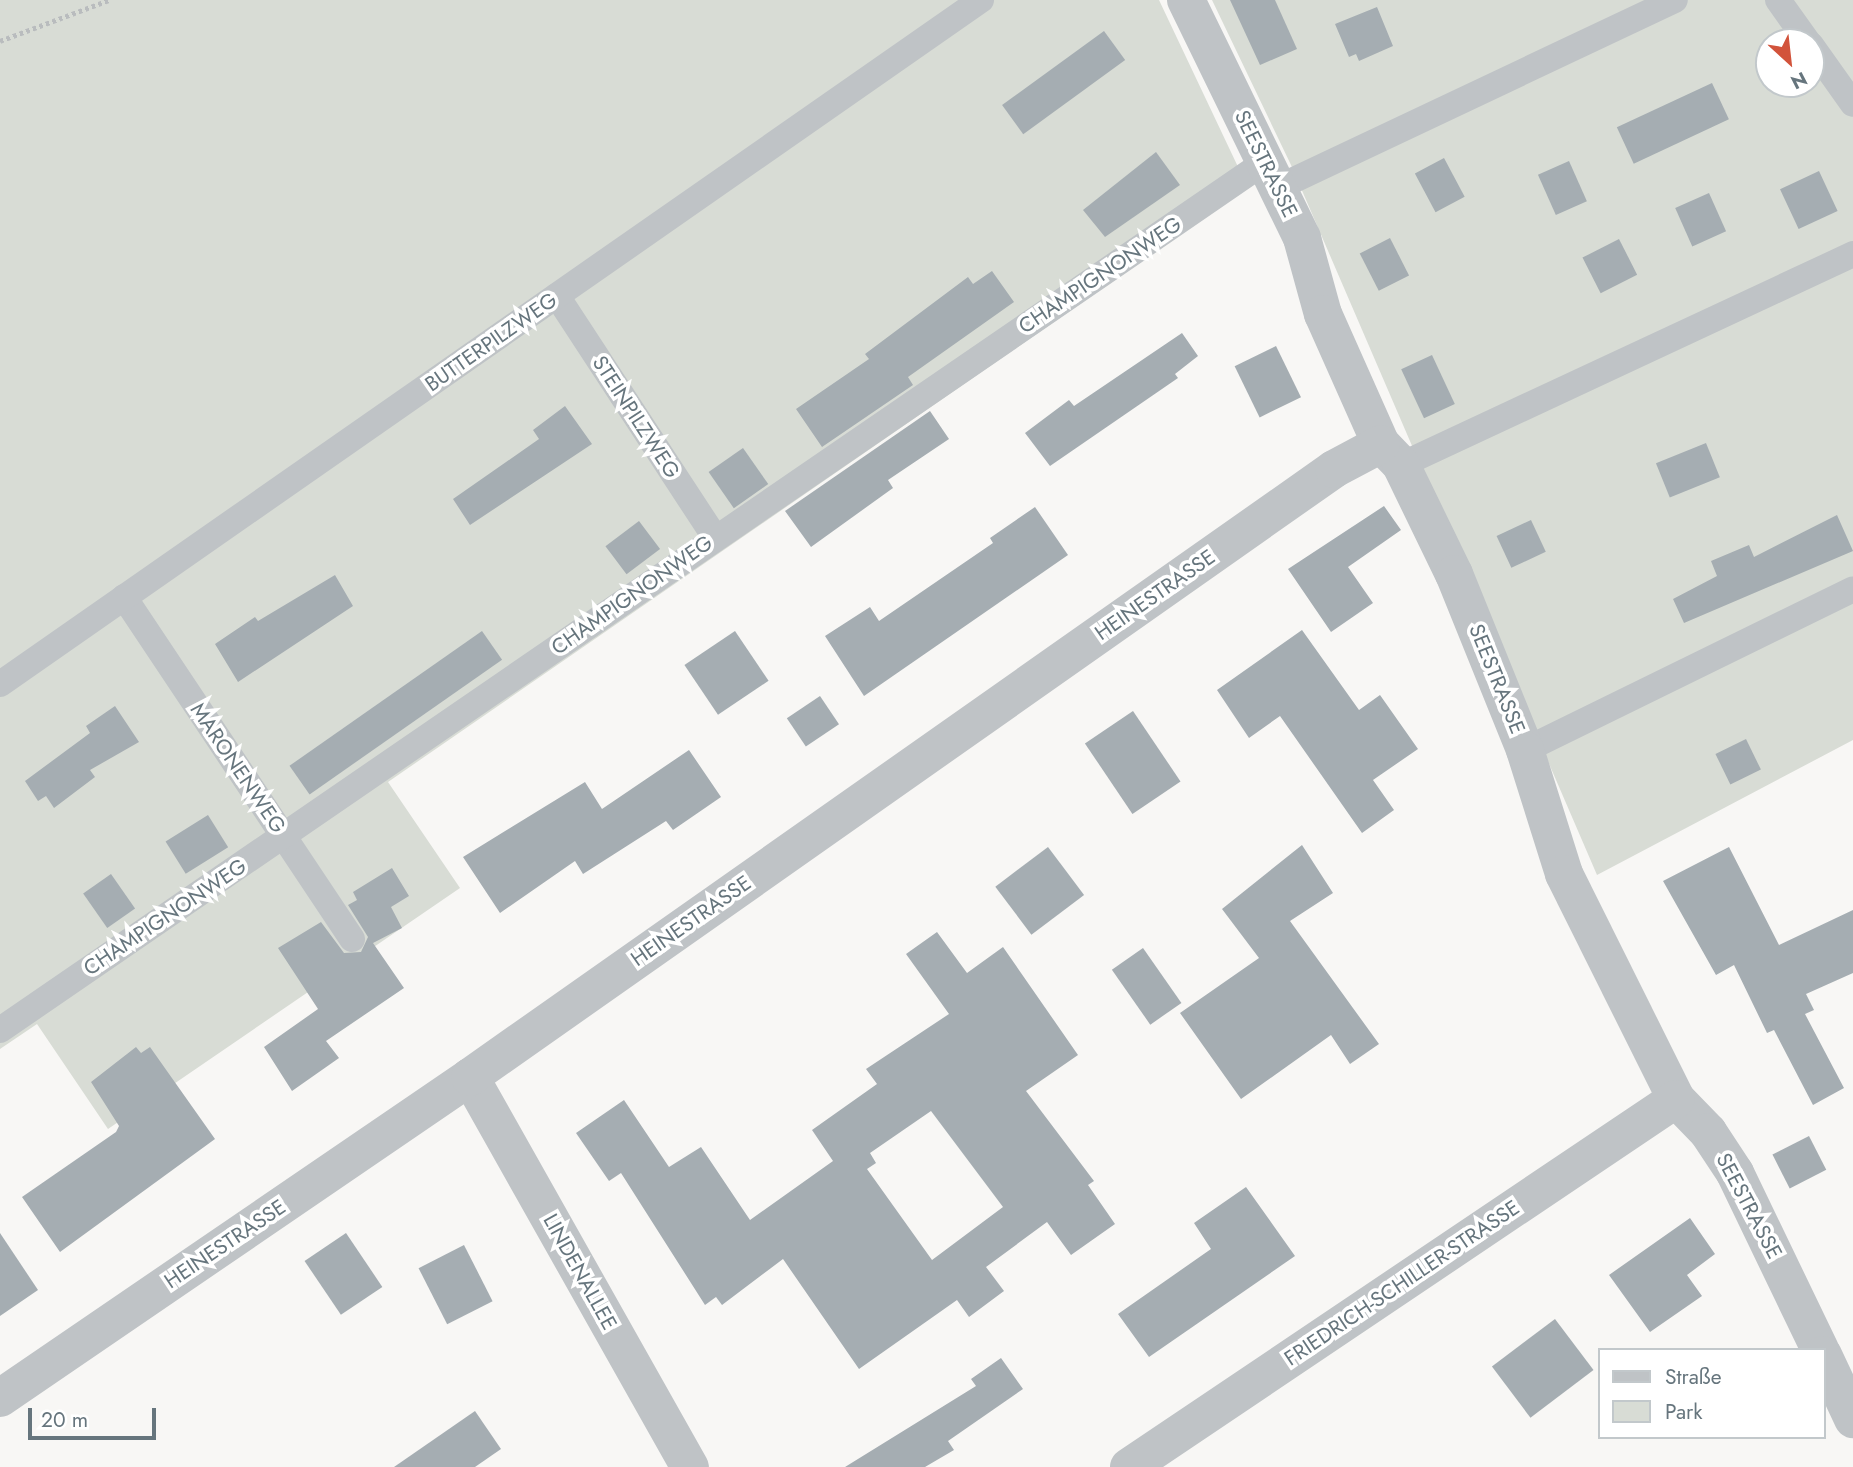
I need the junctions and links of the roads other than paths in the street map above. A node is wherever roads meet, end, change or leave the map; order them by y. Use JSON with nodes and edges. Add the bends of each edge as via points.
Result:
{"nodes":[{"id":1,"x":981,"y":0,"type":"edge"},
{"id":2,"x":1186,"y":0,"type":"edge"},
{"id":3,"x":1675,"y":0,"type":"edge"},
{"id":4,"x":1778,"y":0,"type":"edge"},
{"id":5,"x":1798,"y":28,"type":"edge"},
{"id":6,"x":1825,"y":65,"type":"edge"},
{"id":7,"x":1853,"y":104,"type":"edge"},
{"id":8,"x":1271,"y":175,"type":"junction"},
{"id":9,"x":1853,"y":254,"type":"edge"},
{"id":10,"x":557,"y":296,"type":"junction"},
{"id":11,"x":1391,"y":454,"type":"junction"},
{"id":12,"x":715,"y":537,"type":"junction"},
{"id":13,"x":1853,"y":589,"type":"edge"},
{"id":14,"x":124,"y":597,"type":"junction"},
{"id":15,"x":0,"y":684,"type":"edge"},
{"id":16,"x":1525,"y":750,"type":"junction"},
{"id":17,"x":284,"y":836,"type":"junction"},
{"id":18,"x":352,"y":939,"type":"dead end"},
{"id":19,"x":0,"y":1030,"type":"edge"},
{"id":20,"x":470,"y":1077,"type":"junction"},
{"id":21,"x":1676,"y":1099,"type":"junction"},
{"id":22,"x":1831,"y":1357,"type":"edge"},
{"id":23,"x":0,"y":1398,"type":"edge"},
{"id":24,"x":1853,"y":1419,"type":"edge"},
{"id":25,"x":690,"y":1467,"type":"edge"},
{"id":26,"x":1129,"y":1467,"type":"edge"}],
"edges":[{"from":1,"to":10,"type":"lane","name":"BUTTERPILZWEG"},
{"from":2,"to":8,"type":"street","name":"SEESTRASSE"},
{"from":3,"to":8,"type":"lane","name":"CHAMPIGNONWEG"},
{"from":4,"to":5,"type":"lane"},
{"from":6,"to":7,"type":"lane"},
{"from":8,"to":11,"type":"street","name":"SEESTRASSE","via":[[1302,238],[1323,314]]},
{"from":8,"to":12,"type":"lane","name":"CHAMPIGNONWEG"},
{"from":9,"to":11,"type":"lane"},
{"from":10,"to":12,"type":"lane","name":"STEINPILZWEG"},
{"from":10,"to":14,"type":"lane","name":"BUTTERPILZWEG"},
{"from":11,"to":16,"type":"street","name":"SEESTRASSE","via":[[1454,574]]},
{"from":11,"to":20,"type":"street","name":"HEINESTRASSE","via":[[1334,468]]},
{"from":12,"to":17,"type":"lane","name":"CHAMPIGNONWEG"},
{"from":13,"to":16,"type":"lane"},
{"from":14,"to":15,"type":"lane","name":"BUTTERPILZWEG"},
{"from":14,"to":17,"type":"lane","name":"MARONENWEG"},
{"from":16,"to":21,"type":"street","name":"SEESTRASSE","via":[[1564,874]]},
{"from":17,"to":18,"type":"lane","name":"MARONENWEG"},
{"from":17,"to":19,"type":"lane","name":"CHAMPIGNONWEG"},
{"from":20,"to":23,"type":"street","name":"HEINESTRASSE"},
{"from":20,"to":25,"type":"street","name":"LINDENALLEE"},
{"from":21,"to":22,"type":"street","name":"SEESTRASSE","via":[[1708,1132],[1735,1173]]},
{"from":21,"to":26,"type":"street","name":"FRIEDRICH-SCHILLER-STRASSE"},
{"from":22,"to":24,"type":"street","name":"SEESTRASSE"}]}
